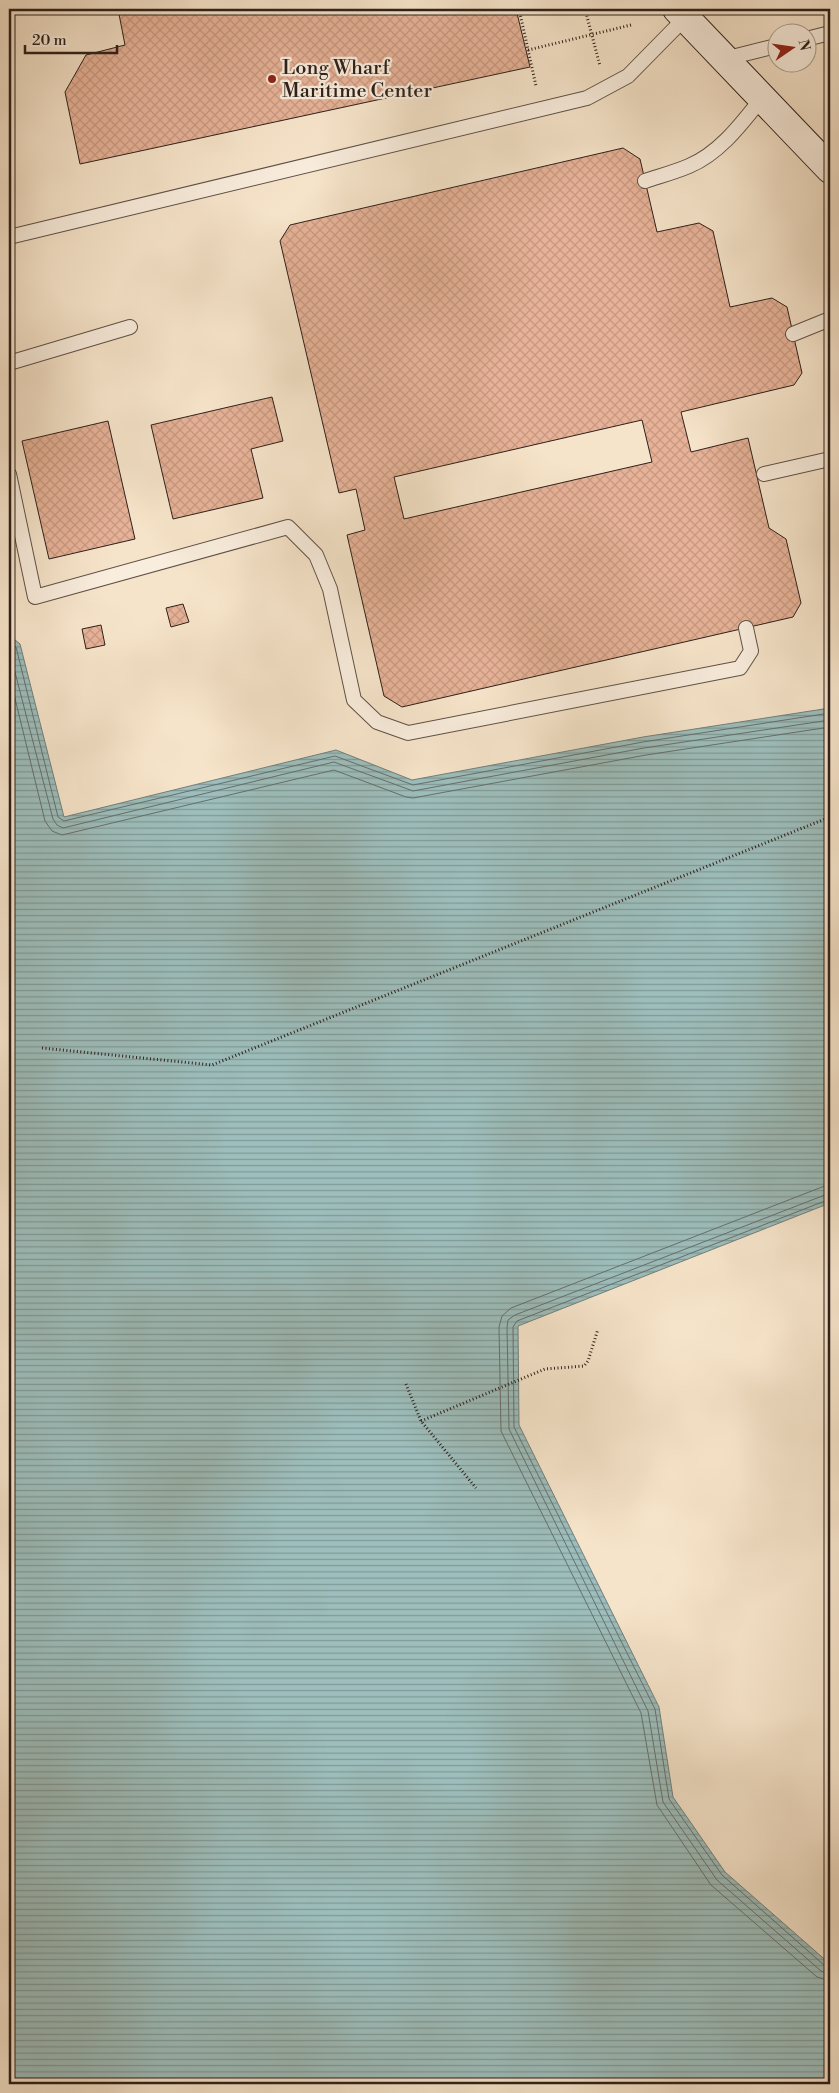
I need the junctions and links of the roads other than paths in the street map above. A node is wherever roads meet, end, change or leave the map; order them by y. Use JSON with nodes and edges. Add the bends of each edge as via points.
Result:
{"nodes":[{"id":1,"x":681,"y":13,"type":"edge"},
{"id":2,"x":830,"y":33,"type":"edge"},
{"id":3,"x":816,"y":36,"type":"edge"},
{"id":4,"x":766,"y":48,"type":"edge"},
{"id":5,"x":724,"y":59,"type":"junction"},
{"id":6,"x":762,"y":98,"type":"junction"},
{"id":7,"x":830,"y":169,"type":"edge"},
{"id":8,"x":645,"y":181,"type":"dead end"},
{"id":9,"x":9,"y":237,"type":"edge"},
{"id":10,"x":830,"y":319,"type":"edge"},
{"id":11,"x":130,"y":328,"type":"dead end"},
{"id":12,"x":793,"y":334,"type":"dead end"},
{"id":13,"x":9,"y":363,"type":"edge"},
{"id":14,"x":830,"y":458,"type":"edge"},
{"id":15,"x":9,"y":474,"type":"edge"},
{"id":16,"x":764,"y":474,"type":"dead end"},
{"id":17,"x":746,"y":628,"type":"dead end"}],
"edges":[{"from":1,"to":5,"type":"main road"},
{"from":1,"to":9,"type":"lane","via":[[628,76],[587,98]]},
{"from":2,"to":3,"type":"lane"},
{"from":4,"to":5,"type":"lane"},
{"from":5,"to":6,"type":"main road"},
{"from":6,"to":7,"type":"main road"},
{"from":6,"to":8,"type":"lane","via":[[715,150],[691,165]]},
{"from":10,"to":12,"type":"lane"},
{"from":11,"to":13,"type":"lane"},
{"from":14,"to":16,"type":"lane"},
{"from":15,"to":17,"type":"lane","via":[[35,597],[288,527],[316,555],[330,589],[354,700],[377,722],[408,733],[740,668],[751,651]]}]}
